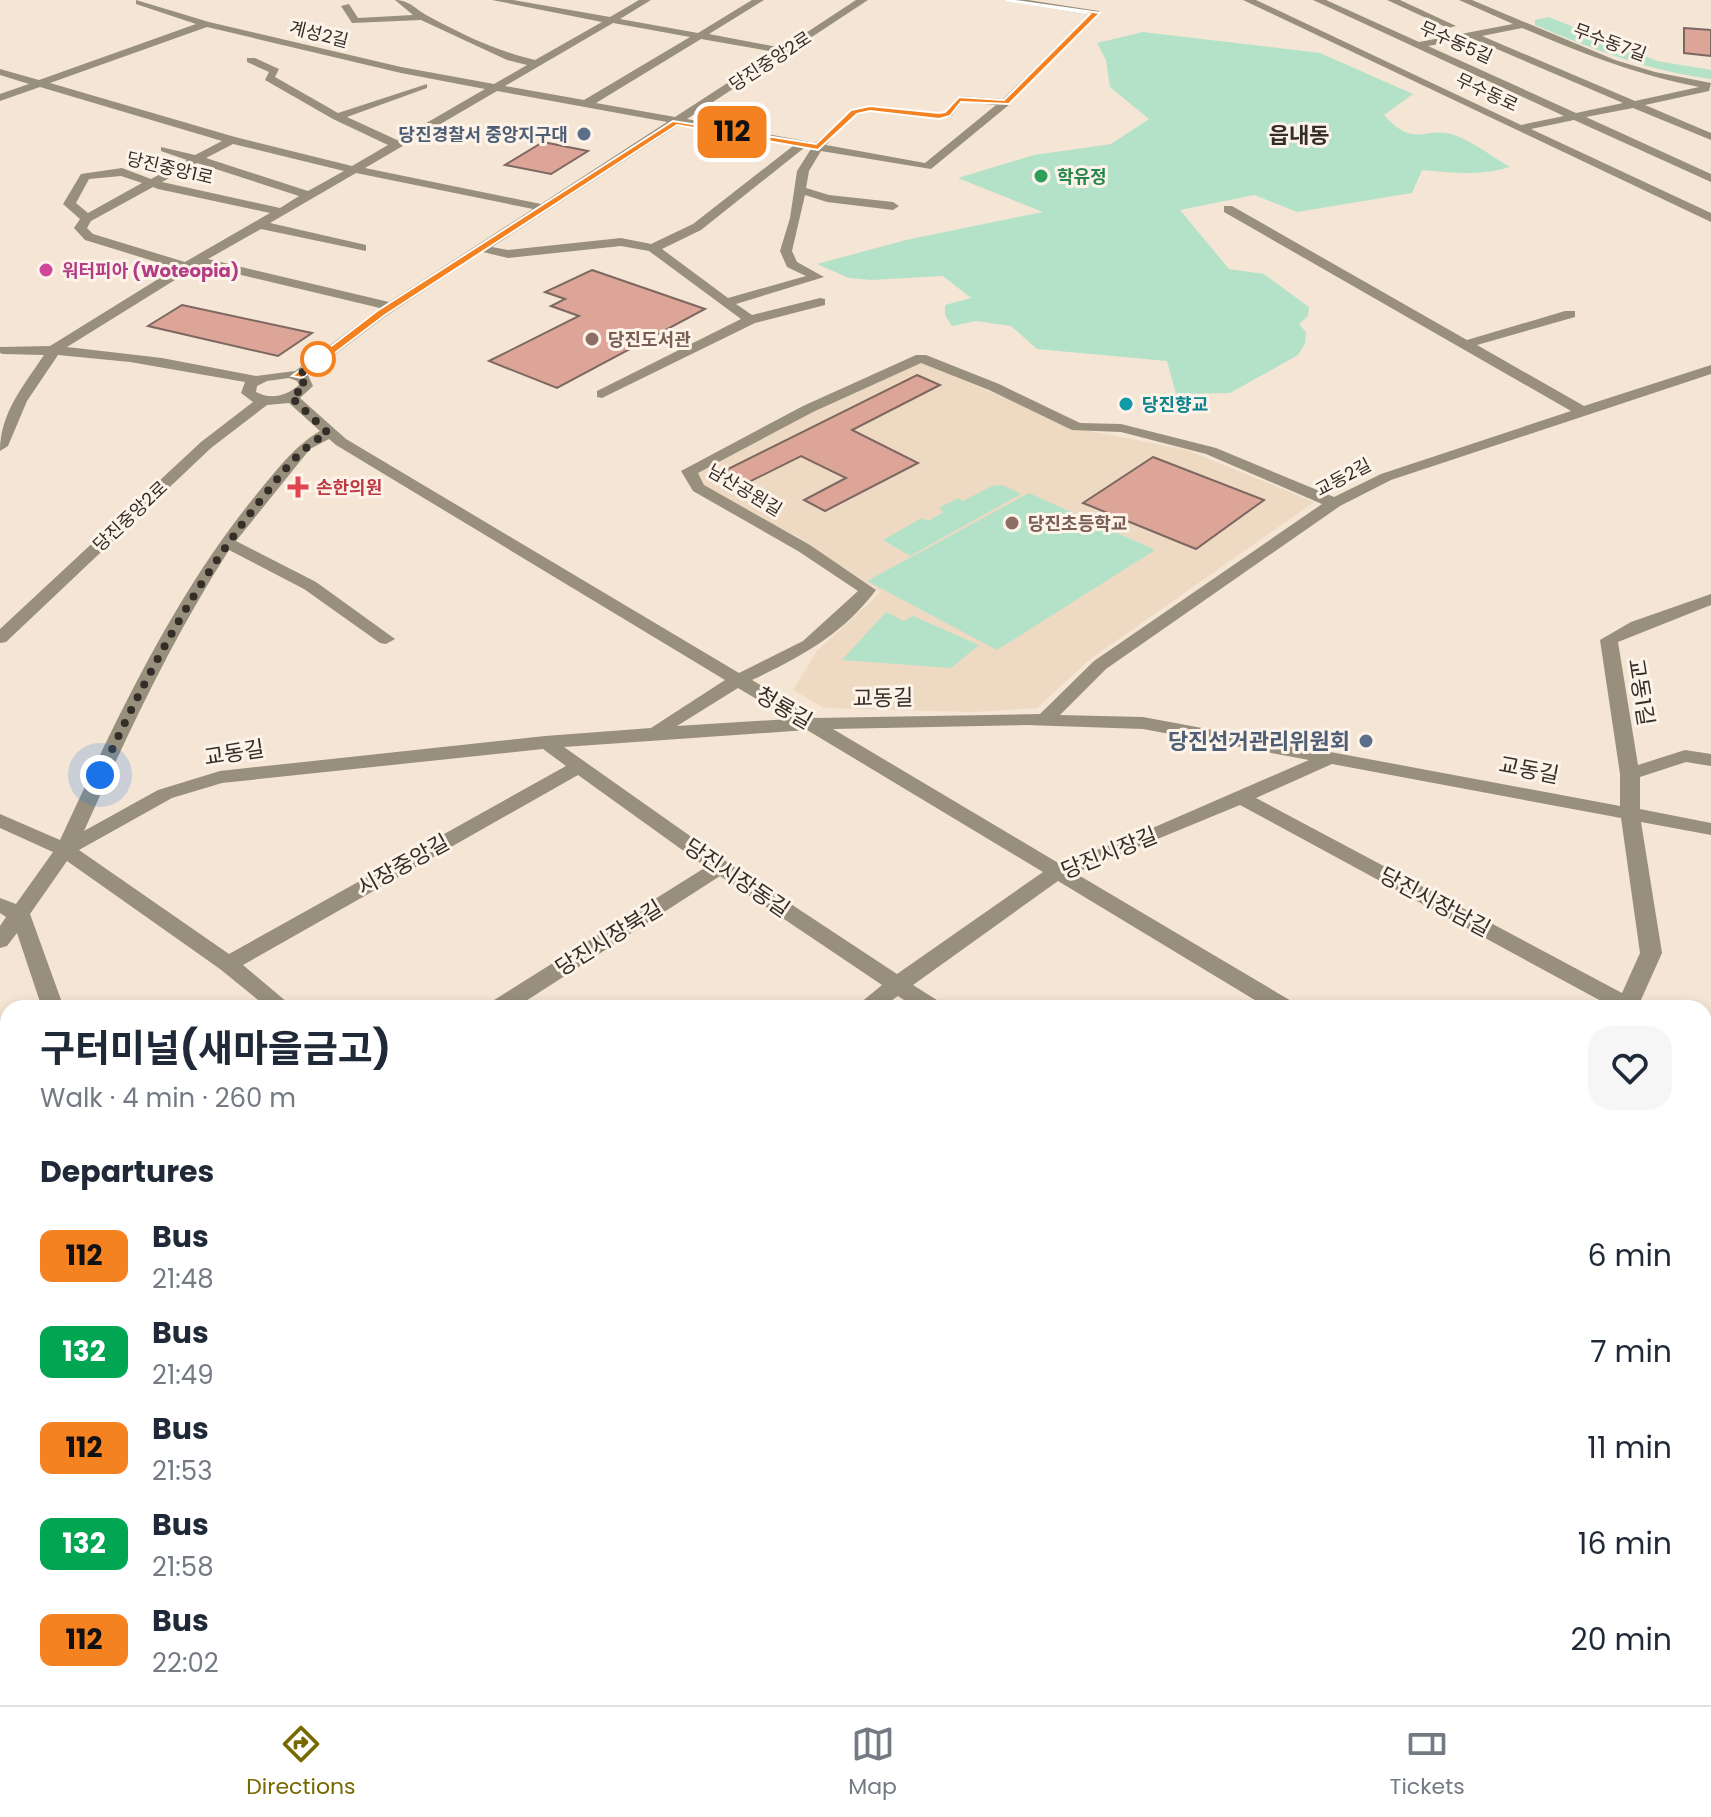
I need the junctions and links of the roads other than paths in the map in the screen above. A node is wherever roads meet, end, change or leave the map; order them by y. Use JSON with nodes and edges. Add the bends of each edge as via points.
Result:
{"nodes":[{"id":1,"x":400,"y":0,"type":"edge"},
{"id":2,"x":497,"y":0,"type":"edge"},
{"id":3,"x":533,"y":0,"type":"edge"},
{"id":4,"x":646,"y":0,"type":"edge"},
{"id":5,"x":759,"y":0,"type":"edge"},
{"id":6,"x":863,"y":0,"type":"edge"},
{"id":7,"x":1248,"y":0,"type":"edge"},
{"id":8,"x":1318,"y":0,"type":"edge"},
{"id":9,"x":1392,"y":0,"type":"edge"},
{"id":10,"x":1464,"y":0,"type":"edge"},
{"id":11,"x":142,"y":1,"type":"edge"},
{"id":12,"x":1005,"y":3,"type":"edge"},
{"id":13,"x":521,"y":5,"type":"junction"},
{"id":14,"x":346,"y":6,"type":"dead end"},
{"id":15,"x":1495,"y":9,"type":"edge"},
{"id":16,"x":499,"y":15,"type":"dead end"},
{"id":17,"x":422,"y":17,"type":"junction"},
{"id":18,"x":612,"y":20,"type":"junction"},
{"id":19,"x":1477,"y":21,"type":"dead end"},
{"id":20,"x":1464,"y":23,"type":"dead end"},
{"id":21,"x":206,"y":24,"type":"junction"},
{"id":22,"x":1523,"y":25,"type":"junction"},
{"id":23,"x":1451,"y":26,"type":"junction"},
{"id":24,"x":1472,"y":35,"type":"junction"},
{"id":25,"x":700,"y":36,"type":"junction"},
{"id":26,"x":1399,"y":36,"type":"junction"},
{"id":27,"x":1418,"y":45,"type":"junction"},
{"id":28,"x":785,"y":51,"type":"junction"},
{"id":29,"x":251,"y":60,"type":"dead end"},
{"id":30,"x":538,"y":64,"type":"junction"},
{"id":31,"x":0,"y":72,"type":"edge"},
{"id":32,"x":41,"y":84,"type":"junction"},
{"id":33,"x":423,"y":86,"type":"dead end"},
{"id":34,"x":495,"y":87,"type":"junction"},
{"id":35,"x":1711,"y":87,"type":"edge"},
{"id":36,"x":0,"y":98,"type":"edge"},
{"id":37,"x":1006,"y":102,"type":"junction"},
{"id":38,"x":1635,"y":104,"type":"junction"},
{"id":39,"x":584,"y":105,"type":"junction"},
{"id":40,"x":337,"y":117,"type":"junction"},
{"id":41,"x":1579,"y":117,"type":"junction"},
{"id":42,"x":676,"y":122,"type":"junction"},
{"id":43,"x":1711,"y":124,"type":"edge"},
{"id":44,"x":1521,"y":128,"type":"junction"},
{"id":45,"x":1691,"y":128,"type":"junction"},
{"id":46,"x":1711,"y":137,"type":"edge"},
{"id":47,"x":232,"y":140,"type":"junction"},
{"id":48,"x":802,"y":144,"type":"junction"},
{"id":49,"x":398,"y":145,"type":"junction"},
{"id":50,"x":818,"y":147,"type":"junction"},
{"id":51,"x":165,"y":149,"type":"dead end"},
{"id":52,"x":196,"y":158,"type":"junction"},
{"id":53,"x":356,"y":170,"type":"junction"},
{"id":54,"x":1711,"y":178,"type":"edge"},
{"id":55,"x":153,"y":183,"type":"junction"},
{"id":56,"x":799,"y":189,"type":"junction"},
{"id":57,"x":311,"y":196,"type":"junction"},
{"id":58,"x":893,"y":206,"type":"dead end"},
{"id":59,"x":545,"y":208,"type":"junction"},
{"id":60,"x":1228,"y":209,"type":"dead end"},
{"id":61,"x":283,"y":212,"type":"junction"},
{"id":62,"x":87,"y":218,"type":"junction"},
{"id":63,"x":1711,"y":218,"type":"edge"},
{"id":64,"x":260,"y":225,"type":"junction"},
{"id":65,"x":362,"y":248,"type":"dead end"},
{"id":66,"x":481,"y":248,"type":"junction"},
{"id":67,"x":653,"y":248,"type":"junction"},
{"id":68,"x":192,"y":264,"type":"junction"},
{"id":69,"x":727,"y":302,"type":"junction"},
{"id":70,"x":820,"y":302,"type":"dead end"},
{"id":71,"x":393,"y":307,"type":"junction"},
{"id":72,"x":1570,"y":314,"type":"dead end"},
{"id":73,"x":750,"y":320,"type":"junction"},
{"id":74,"x":1467,"y":344,"type":"junction"},
{"id":75,"x":1,"y":348,"type":"edge"},
{"id":76,"x":55,"y":349,"type":"junction"},
{"id":77,"x":1711,"y":369,"type":"edge"},
{"id":78,"x":298,"y":376,"type":"junction"},
{"id":79,"x":256,"y":380,"type":"junction"},
{"id":80,"x":602,"y":394,"type":"dead end"},
{"id":81,"x":291,"y":397,"type":"junction"},
{"id":82,"x":264,"y":400,"type":"junction"},
{"id":83,"x":1584,"y":412,"type":"junction"},
{"id":84,"x":328,"y":433,"type":"junction"},
{"id":85,"x":0,"y":446,"type":"edge"},
{"id":86,"x":1334,"y":503,"type":"junction"},
{"id":87,"x":226,"y":543,"type":"junction"},
{"id":88,"x":1711,"y":599,"type":"edge"},
{"id":89,"x":0,"y":638,"type":"edge"},
{"id":90,"x":386,"y":639,"type":"dead end"},
{"id":91,"x":737,"y":681,"type":"junction"},
{"id":92,"x":1047,"y":718,"type":"junction"},
{"id":93,"x":811,"y":723,"type":"junction"},
{"id":94,"x":656,"y":731,"type":"junction"},
{"id":95,"x":545,"y":742,"type":"junction"},
{"id":96,"x":1332,"y":757,"type":"junction"},
{"id":97,"x":1711,"y":760,"type":"edge"},
{"id":98,"x":578,"y":767,"type":"junction"},
{"id":99,"x":1630,"y":774,"type":"junction"},
{"id":100,"x":1242,"y":798,"type":"junction"},
{"id":101,"x":1630,"y":814,"type":"junction"},
{"id":102,"x":0,"y":820,"type":"edge"},
{"id":103,"x":1711,"y":829,"type":"edge"},
{"id":104,"x":65,"y":850,"type":"junction"},
{"id":105,"x":720,"y":867,"type":"junction"},
{"id":106,"x":1058,"y":872,"type":"junction"},
{"id":107,"x":0,"y":905,"type":"edge"},
{"id":108,"x":21,"y":915,"type":"junction"},
{"id":109,"x":0,"y":941,"type":"edge"},
{"id":110,"x":228,"y":964,"type":"junction"},
{"id":111,"x":896,"y":985,"type":"junction"},
{"id":112,"x":50,"y":1000,"type":"edge"},
{"id":113,"x":273,"y":1000,"type":"edge"},
{"id":114,"x":512,"y":1000,"type":"edge"},
{"id":115,"x":876,"y":1000,"type":"edge"},
{"id":116,"x":919,"y":1000,"type":"edge"},
{"id":117,"x":1272,"y":1000,"type":"edge"},
{"id":118,"x":1616,"y":1000,"type":"edge"},
{"id":119,"x":1632,"y":1000,"type":"edge"}],
"edges":[{"from":1,"to":17,"type":"street"},
{"from":2,"to":13,"type":"street"},
{"from":3,"to":13,"type":"street"},
{"from":4,"to":18,"type":"street"},
{"from":5,"to":25,"type":"street"},
{"from":6,"to":28,"type":"street","name":"당진중앙2로"},
{"from":7,"to":44,"type":"street","name":"무수동로"},
{"from":8,"to":26,"type":"street","name":"무수동5길"},
{"from":9,"to":23,"type":"street"},
{"from":10,"to":15,"type":"street","name":"무수동7길"},
{"from":11,"to":21,"type":"street","name":"계성2길"},
{"from":12,"to":37,"type":"street","via":[[1096,13]]},
{"from":13,"to":16,"type":"street"},
{"from":13,"to":18,"type":"street"},
{"from":14,"to":17,"type":"street","via":[[355,21]]},
{"from":15,"to":19,"type":"street"},
{"from":15,"to":22,"type":"street","name":"무수동7길"},
{"from":17,"to":30,"type":"street","via":[[511,58]]},
{"from":18,"to":25,"type":"street"},
{"from":18,"to":30,"type":"street"},
{"from":20,"to":23,"type":"street"},
{"from":21,"to":32,"type":"street"},
{"from":21,"to":34,"type":"street","name":"계성2길"},
{"from":22,"to":24,"type":"street"},
{"from":22,"to":35,"type":"street","name":"무수동7길","via":[[1611,62]]},
{"from":23,"to":26,"type":"street"},
{"from":24,"to":27,"type":"street"},
{"from":24,"to":38,"type":"street","name":"무수동5길"},
{"from":25,"to":28,"type":"street"},
{"from":25,"to":39,"type":"street"},
{"from":26,"to":27,"type":"street","name":"무수동5길"},
{"from":27,"to":41,"type":"street","name":"무수동5길"},
{"from":28,"to":42,"type":"street","name":"당진중앙2로"},
{"from":29,"to":40,"type":"street","via":[[275,71],[269,78]]},
{"from":30,"to":34,"type":"street"},
{"from":31,"to":32,"type":"street"},
{"from":32,"to":36,"type":"street"},
{"from":32,"to":47,"type":"street"},
{"from":33,"to":40,"type":"street"},
{"from":34,"to":39,"type":"street"},
{"from":34,"to":49,"type":"street"},
{"from":35,"to":38,"type":"street"},
{"from":37,"to":50,"type":"street","via":[[959,99],[947,115],[939,116],[854,112]]},
{"from":37,"to":50,"type":"street","via":[[927,167]]},
{"from":38,"to":41,"type":"street"},
{"from":38,"to":45,"type":"street","name":"무수동5길"},
{"from":39,"to":42,"type":"street"},
{"from":40,"to":49,"type":"street"},
{"from":41,"to":44,"type":"street"},
{"from":41,"to":54,"type":"street","name":"무수동5길"},
{"from":42,"to":48,"type":"street"},
{"from":42,"to":59,"type":"street","name":"당진중앙2로"},
{"from":43,"to":45,"type":"street"},
{"from":44,"to":63,"type":"street","name":"무수동로"},
{"from":45,"to":46,"type":"street","name":"무수동5길"},
{"from":47,"to":52,"type":"street","name":"당진중앙1로"},
{"from":47,"to":53,"type":"street"},
{"from":48,"to":50,"type":"street"},
{"from":48,"to":67,"type":"street","via":[[697,227]]},
{"from":49,"to":53,"type":"street"},
{"from":50,"to":56,"type":"street"},
{"from":51,"to":52,"type":"street","name":"당진중앙1로"},
{"from":52,"to":55,"type":"street"},
{"from":52,"to":57,"type":"street","name":"당진중앙1로"},
{"from":53,"to":57,"type":"street"},
{"from":53,"to":59,"type":"street"},
{"from":55,"to":61,"type":"street","name":"당진중앙1로"},
{"from":55,"to":62,"type":"street"},
{"from":55,"to":62,"type":"street","name":"당진중앙1로","via":[[122,172],[85,176],[69,204]]},
{"from":56,"to":58,"type":"street"},
{"from":56,"to":69,"type":"street","via":[[786,251],[792,264],[818,277]]},
{"from":57,"to":61,"type":"street"},
{"from":59,"to":66,"type":"street","name":"당진중앙2로"},
{"from":60,"to":74,"type":"street"},
{"from":61,"to":64,"type":"street"},
{"from":62,"to":68,"type":"street","name":"당진중앙1로","via":[[80,228],[89,237]]},
{"from":64,"to":65,"type":"street"},
{"from":64,"to":68,"type":"street"},
{"from":66,"to":67,"type":"street","via":[[525,254],[621,242]]},
{"from":66,"to":71,"type":"street","name":"당진중앙2로"},
{"from":67,"to":69,"type":"street"},
{"from":68,"to":71,"type":"street"},
{"from":68,"to":76,"type":"street"},
{"from":69,"to":73,"type":"street"},
{"from":70,"to":73,"type":"street"},
{"from":71,"to":78,"type":"street","name":"당진중앙2로"},
{"from":72,"to":74,"type":"street"},
{"from":73,"to":80,"type":"street"},
{"from":74,"to":83,"type":"street"},
{"from":75,"to":76,"type":"street"},
{"from":76,"to":79,"type":"street"},
{"from":76,"to":85,"type":"street","via":[[20,401]]},
{"from":77,"to":83,"type":"street","name":"교동2길"},
{"from":78,"to":79,"type":"street"},
{"from":78,"to":81,"type":"street","via":[[306,386]]},
{"from":79,"to":82,"type":"street","via":[[248,393]]},
{"from":81,"to":82,"type":"street"},
{"from":81,"to":84,"type":"street","name":"청룡길"},
{"from":82,"to":89,"type":"street","name":"당진중앙2로","via":[[206,445]]},
{"from":83,"to":86,"type":"street","name":"교동2길","via":[[1386,477]]},
{"from":84,"to":87,"type":"street","via":[[305,446]]},
{"from":84,"to":91,"type":"street","name":"청룡길"},
{"from":86,"to":91,"type":"street","name":"남산공원길","via":[[1211,451],[1121,428],[1077,427],[921,358],[689,471],[698,488],[868,590],[809,645]]},
{"from":86,"to":92,"type":"street","name":"교동2길","via":[[1100,665]]},
{"from":87,"to":90,"type":"street","via":[[330,595]]},
{"from":87,"to":104,"type":"street","via":[[123,725]]},
{"from":88,"to":99,"type":"street","name":"교동1길","via":[[1609,640]]},
{"from":91,"to":93,"type":"street","name":"청룡길"},
{"from":91,"to":94,"type":"street"},
{"from":92,"to":93,"type":"street","name":"교동길"},
{"from":92,"to":96,"type":"street","name":"교동길","via":[[1143,723]]},
{"from":93,"to":94,"type":"street","name":"교동길"},
{"from":93,"to":106,"type":"street","name":"청룡길"},
{"from":94,"to":95,"type":"street","name":"교동길"},
{"from":95,"to":98,"type":"street","name":"당진시장동길"},
{"from":95,"to":104,"type":"street","name":"교동길","via":[[220,777],[165,794]]},
{"from":96,"to":100,"type":"street","name":"당진시장길"},
{"from":96,"to":101,"type":"street","name":"교동길"},
{"from":97,"to":99,"type":"street","via":[[1685,756]]},
{"from":98,"to":105,"type":"street","name":"당진시장동길"},
{"from":98,"to":110,"type":"street","name":"시장중앙길"},
{"from":99,"to":101,"type":"street","name":"교동1길"},
{"from":100,"to":106,"type":"street","name":"당진시장길"},
{"from":100,"to":118,"type":"street","name":"당진시장남길"},
{"from":101,"to":103,"type":"street","name":"교동길"},
{"from":101,"to":119,"type":"street","name":"당진시장남길","via":[[1651,953]]},
{"from":102,"to":104,"type":"street"},
{"from":104,"to":108,"type":"street"},
{"from":104,"to":110,"type":"street"},
{"from":105,"to":111,"type":"street","name":"당진시장동길"},
{"from":105,"to":114,"type":"street","name":"당진시장북길"},
{"from":106,"to":111,"type":"street","name":"당진시장길"},
{"from":106,"to":117,"type":"street","name":"청룡길"},
{"from":107,"to":108,"type":"street"},
{"from":108,"to":109,"type":"street"},
{"from":108,"to":112,"type":"street"},
{"from":110,"to":113,"type":"street"},
{"from":111,"to":115,"type":"street","name":"당진시장길"},
{"from":111,"to":116,"type":"street","name":"당진시장동길"}]}
